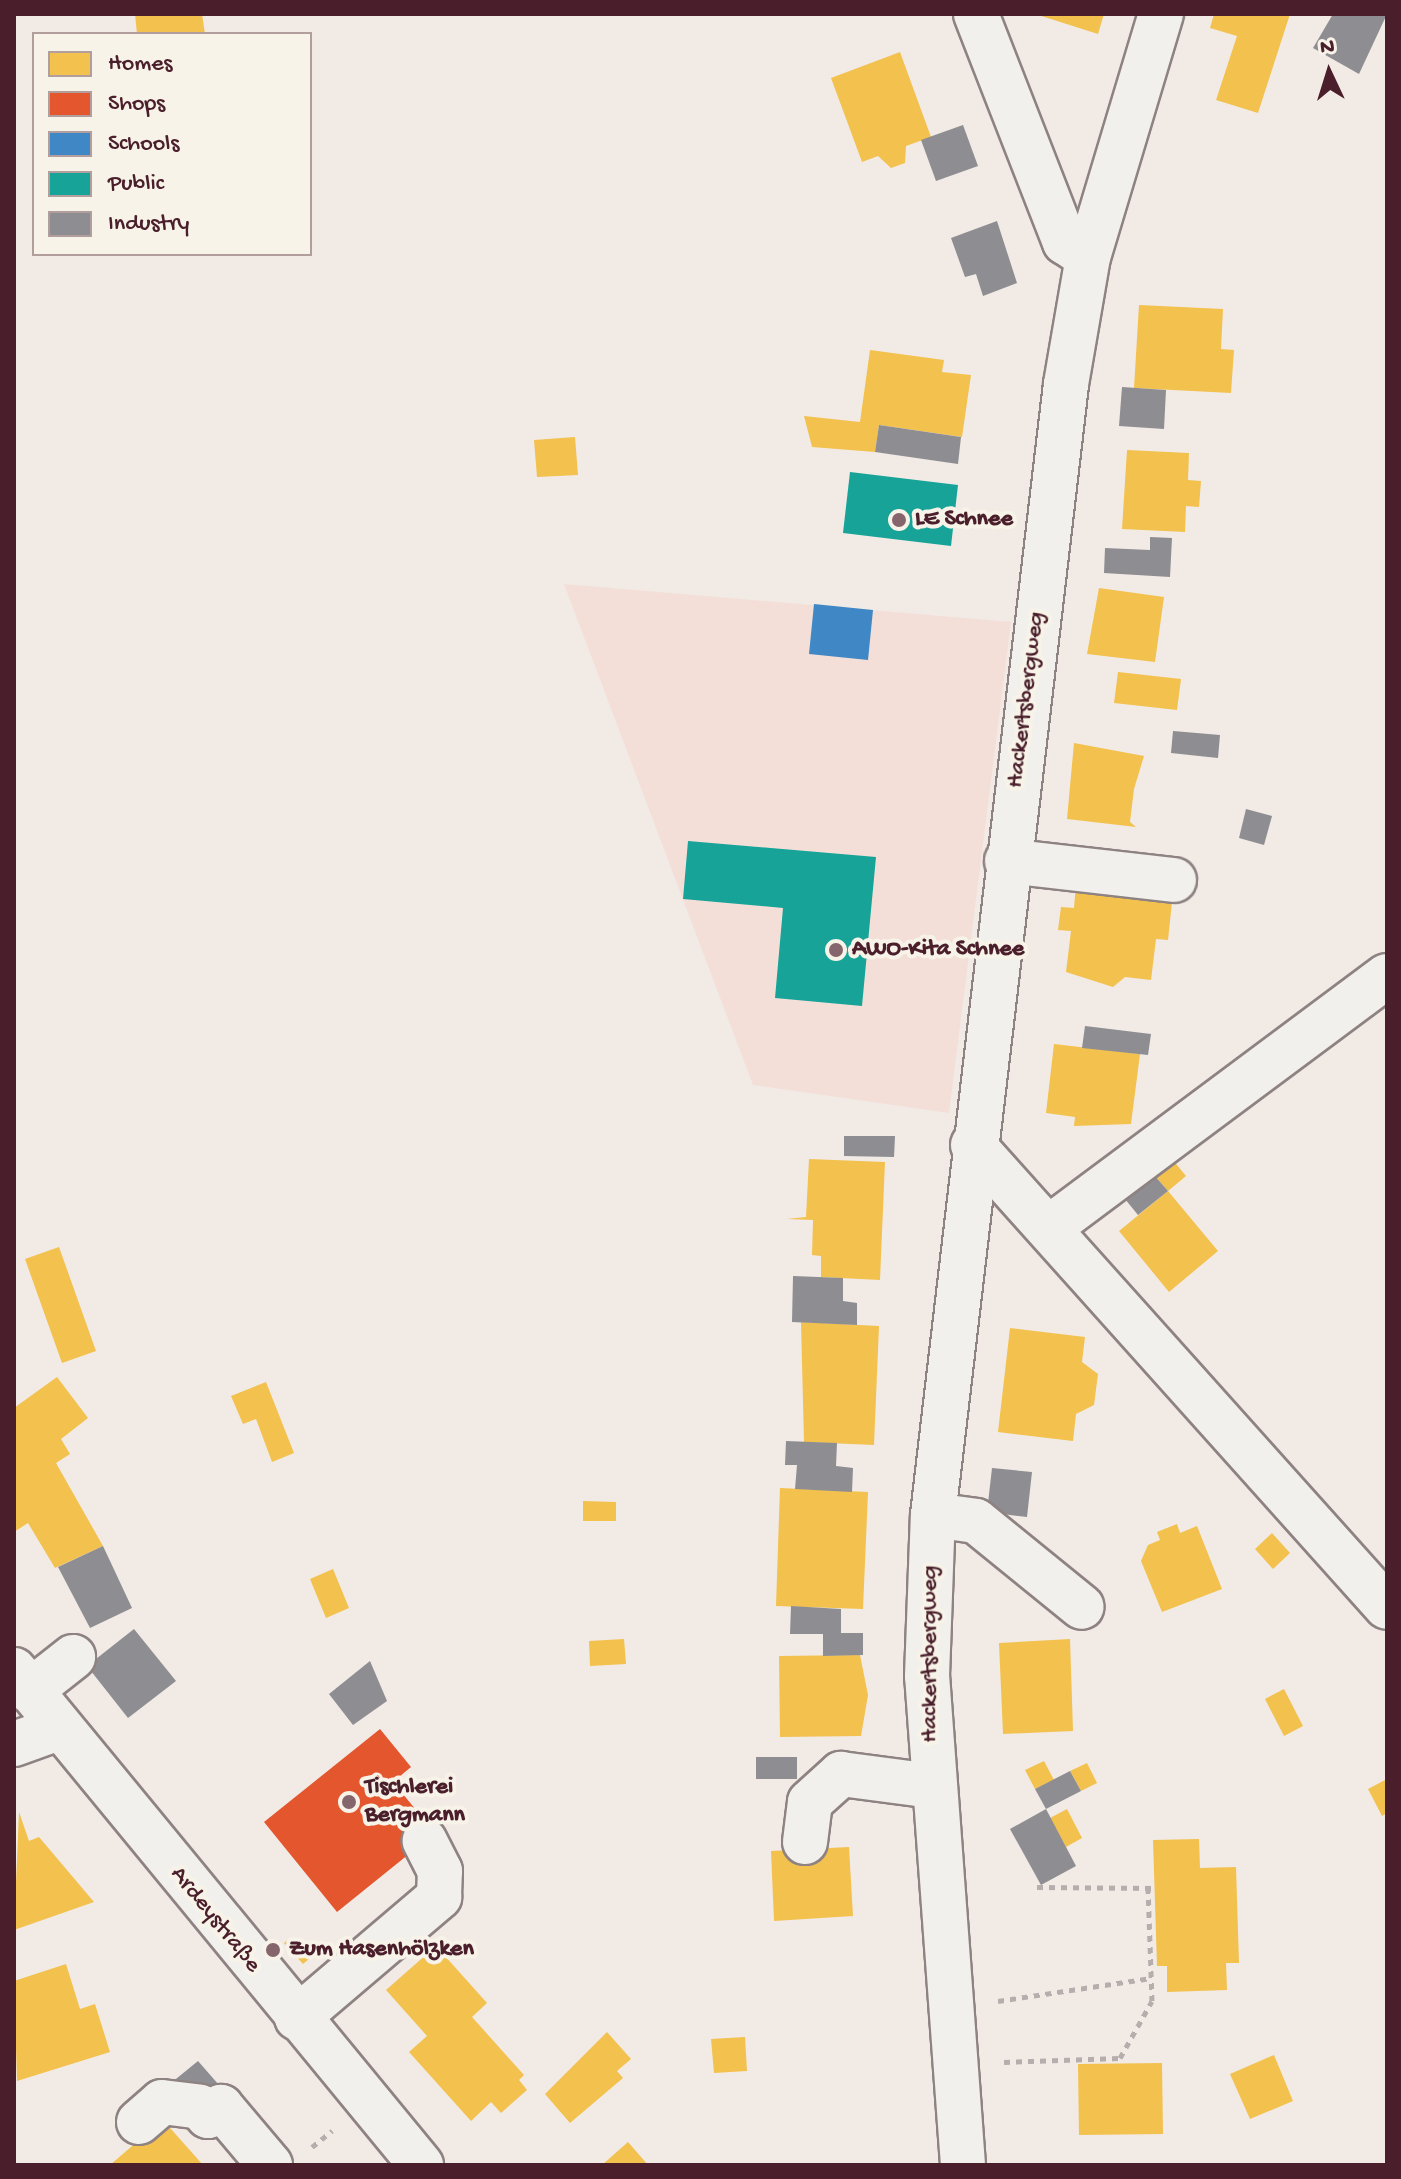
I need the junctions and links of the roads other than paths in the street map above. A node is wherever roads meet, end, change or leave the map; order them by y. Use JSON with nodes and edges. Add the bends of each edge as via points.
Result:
{"nodes":[{"id":1,"x":976,"y":14,"type":"edge"},
{"id":2,"x":1161,"y":14,"type":"edge"},
{"id":3,"x":1088,"y":257,"type":"junction"},
{"id":4,"x":1007,"y":861,"type":"junction"},
{"id":5,"x":1174,"y":880,"type":"dead end"},
{"id":6,"x":1387,"y":976,"type":"edge"},
{"id":7,"x":973,"y":1145,"type":"junction"},
{"id":8,"x":1050,"y":1227,"type":"junction"},
{"id":9,"x":933,"y":1515,"type":"junction"},
{"id":10,"x":1082,"y":1607,"type":"dead end"},
{"id":11,"x":1387,"y":1607,"type":"edge"},
{"id":12,"x":73,"y":1657,"type":"dead end"},
{"id":13,"x":19,"y":1678,"type":"edge"},
{"id":14,"x":59,"y":1728,"type":"junction"},
{"id":15,"x":14,"y":1744,"type":"edge"},
{"id":16,"x":797,"y":1767,"type":"dead end"},
{"id":17,"x":841,"y":1774,"type":"junction"},
{"id":18,"x":932,"y":1786,"type":"junction"},
{"id":19,"x":425,"y":1841,"type":"dead end"},
{"id":20,"x":805,"y":1842,"type":"dead end"},
{"id":21,"x":297,"y":2018,"type":"junction"},
{"id":22,"x":139,"y":2122,"type":"dead end"},
{"id":23,"x":285,"y":2161,"type":"edge"},
{"id":24,"x":421,"y":2165,"type":"edge"},
{"id":25,"x":963,"y":2165,"type":"edge"}],
"edges":[{"from":1,"to":3,"type":"street","via":[[1065,242]]},
{"from":2,"to":3,"type":"street","name":"Hackertsbergweg"},
{"from":3,"to":4,"type":"street","name":"Hackertsbergweg"},
{"from":4,"to":5,"type":"street"},
{"from":4,"to":7,"type":"street","name":"Hackertsbergweg"},
{"from":6,"to":8,"type":"street"},
{"from":7,"to":8,"type":"street"},
{"from":7,"to":9,"type":"street","name":"Hackertsbergweg"},
{"from":8,"to":11,"type":"street"},
{"from":9,"to":10,"type":"street","via":[[976,1521]]},
{"from":9,"to":18,"type":"street","name":"Hackertsbergweg","via":[[927,1676]]},
{"from":12,"to":13,"type":"street"},
{"from":13,"to":14,"type":"street","name":"Ardeystraße"},
{"from":14,"to":15,"type":"street"},
{"from":14,"to":21,"type":"street","name":"Ardeystraße"},
{"from":16,"to":17,"type":"street"},
{"from":17,"to":18,"type":"street"},
{"from":17,"to":20,"type":"street","via":[[810,1802]]},
{"from":18,"to":25,"type":"street","name":"Hackertsbergweg","via":[[952,1833],[957,1886],[950,2008]]},
{"from":19,"to":21,"type":"street","via":[[440,1871],[439,1897]]},
{"from":21,"to":24,"type":"street","name":"Ardeystraße"},
{"from":22,"to":23,"type":"street","via":[[162,2102],[200,2107],[208,2116],[221,2107]]}]}
